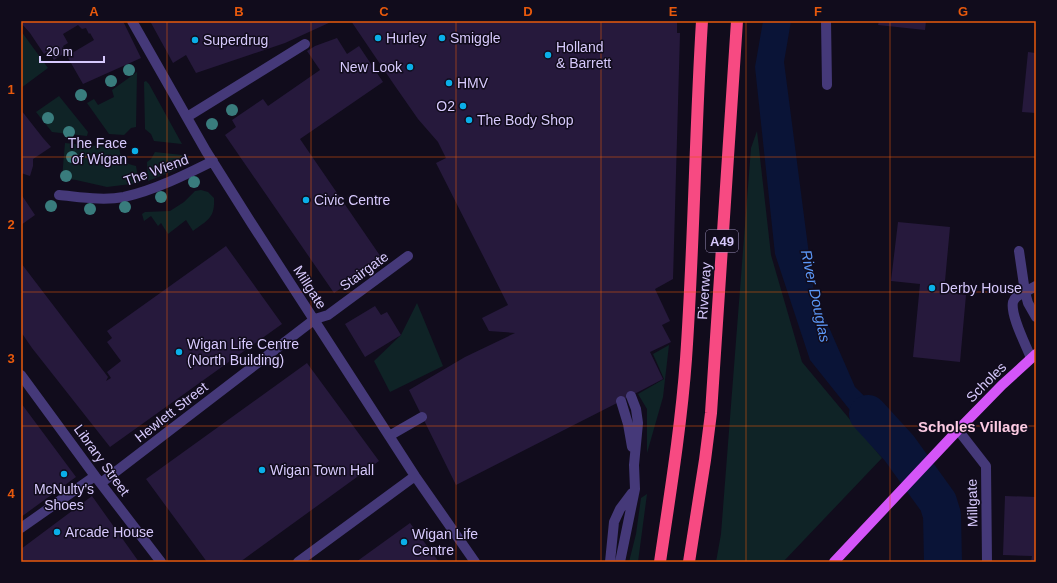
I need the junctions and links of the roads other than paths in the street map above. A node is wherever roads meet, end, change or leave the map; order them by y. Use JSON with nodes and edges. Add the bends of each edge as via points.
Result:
{"nodes":[{"id":1,"x":132,"y":21,"type":"edge"},
{"id":2,"x":702,"y":21,"type":"edge"},
{"id":3,"x":737,"y":21,"type":"edge"},
{"id":4,"x":826,"y":21,"type":"edge"},
{"id":5,"x":306,"y":44,"type":"dead end"},
{"id":6,"x":827,"y":85,"type":"dead end"},
{"id":7,"x":187,"y":117,"type":"junction"},
{"id":8,"x":213,"y":162,"type":"junction"},
{"id":9,"x":59,"y":196,"type":"dead end"},
{"id":10,"x":1019,"y":251,"type":"dead end"},
{"id":11,"x":408,"y":256,"type":"dead end"},
{"id":12,"x":1036,"y":286,"type":"edge"},
{"id":13,"x":1025,"y":292,"type":"junction"},
{"id":14,"x":1036,"y":317,"type":"edge"},
{"id":15,"x":314,"y":319,"type":"junction"},
{"id":16,"x":1034,"y":356,"type":"edge"},
{"id":17,"x":21,"y":375,"type":"edge"},
{"id":18,"x":631,"y":396,"type":"dead end"},
{"id":19,"x":621,"y":402,"type":"dead end"},
{"id":20,"x":422,"y":417,"type":"dead end"},
{"id":21,"x":958,"y":430,"type":"junction"},
{"id":22,"x":389,"y":436,"type":"junction"},
{"id":23,"x":634,"y":464,"type":"junction"},
{"id":24,"x":415,"y":476,"type":"junction"},
{"id":25,"x":98,"y":480,"type":"junction"},
{"id":26,"x":635,"y":489,"type":"junction"},
{"id":27,"x":21,"y":528,"type":"edge"},
{"id":28,"x":161,"y":562,"type":"edge"},
{"id":29,"x":298,"y":562,"type":"edge"},
{"id":30,"x":475,"y":562,"type":"edge"},
{"id":31,"x":610,"y":562,"type":"edge"},
{"id":32,"x":620,"y":562,"type":"edge"},
{"id":33,"x":660,"y":562,"type":"edge"},
{"id":34,"x":689,"y":562,"type":"edge"},
{"id":35,"x":834,"y":562,"type":"edge"},
{"id":36,"x":987,"y":562,"type":"edge"}],
"edges":[{"from":1,"to":7,"type":"street","name":"Millgate"},
{"from":2,"to":33,"type":"highway","name":"Riverway","number":"A49","via":[[686,359],[681,418]]},
{"from":3,"to":34,"type":"highway","name":"Riverway","number":"A49","via":[[711,413]]},
{"from":4,"to":6,"type":"street"},
{"from":5,"to":7,"type":"street"},
{"from":7,"to":8,"type":"street","name":"Millgate"},
{"from":8,"to":9,"type":"street","name":"The Wiend","via":[[182,177],[124,197],[103,199]]},
{"from":8,"to":15,"type":"street","name":"Millgate"},
{"from":10,"to":13,"type":"street"},
{"from":11,"to":15,"type":"street","name":"Stairgate","via":[[328,315]]},
{"from":12,"to":13,"type":"street"},
{"from":13,"to":14,"type":"street"},
{"from":13,"to":16,"type":"street","via":[[1018,295],[1013,310],[1018,328]]},
{"from":15,"to":22,"type":"street","name":"Millgate"},
{"from":15,"to":25,"type":"street","name":"Hewlett Street"},
{"from":16,"to":21,"type":"main road","name":"Scholes"},
{"from":17,"to":25,"type":"street","name":"Library Street"},
{"from":18,"to":23,"type":"street","via":[[638,423]]},
{"from":19,"to":23,"type":"street","via":[[628,424]]},
{"from":20,"to":22,"type":"street"},
{"from":21,"to":35,"type":"main road","name":"Scholes"},
{"from":21,"to":36,"type":"street","name":"Millgate","via":[[986,466]]},
{"from":22,"to":24,"type":"street","name":"Millgate"},
{"from":23,"to":26,"type":"street"},
{"from":24,"to":29,"type":"street"},
{"from":24,"to":30,"type":"street","name":"Millgate"},
{"from":25,"to":27,"type":"street","name":"Hewlett Street"},
{"from":25,"to":28,"type":"street","name":"Library Street"},
{"from":26,"to":31,"type":"street","via":[[614,522]]},
{"from":26,"to":32,"type":"street"}]}
